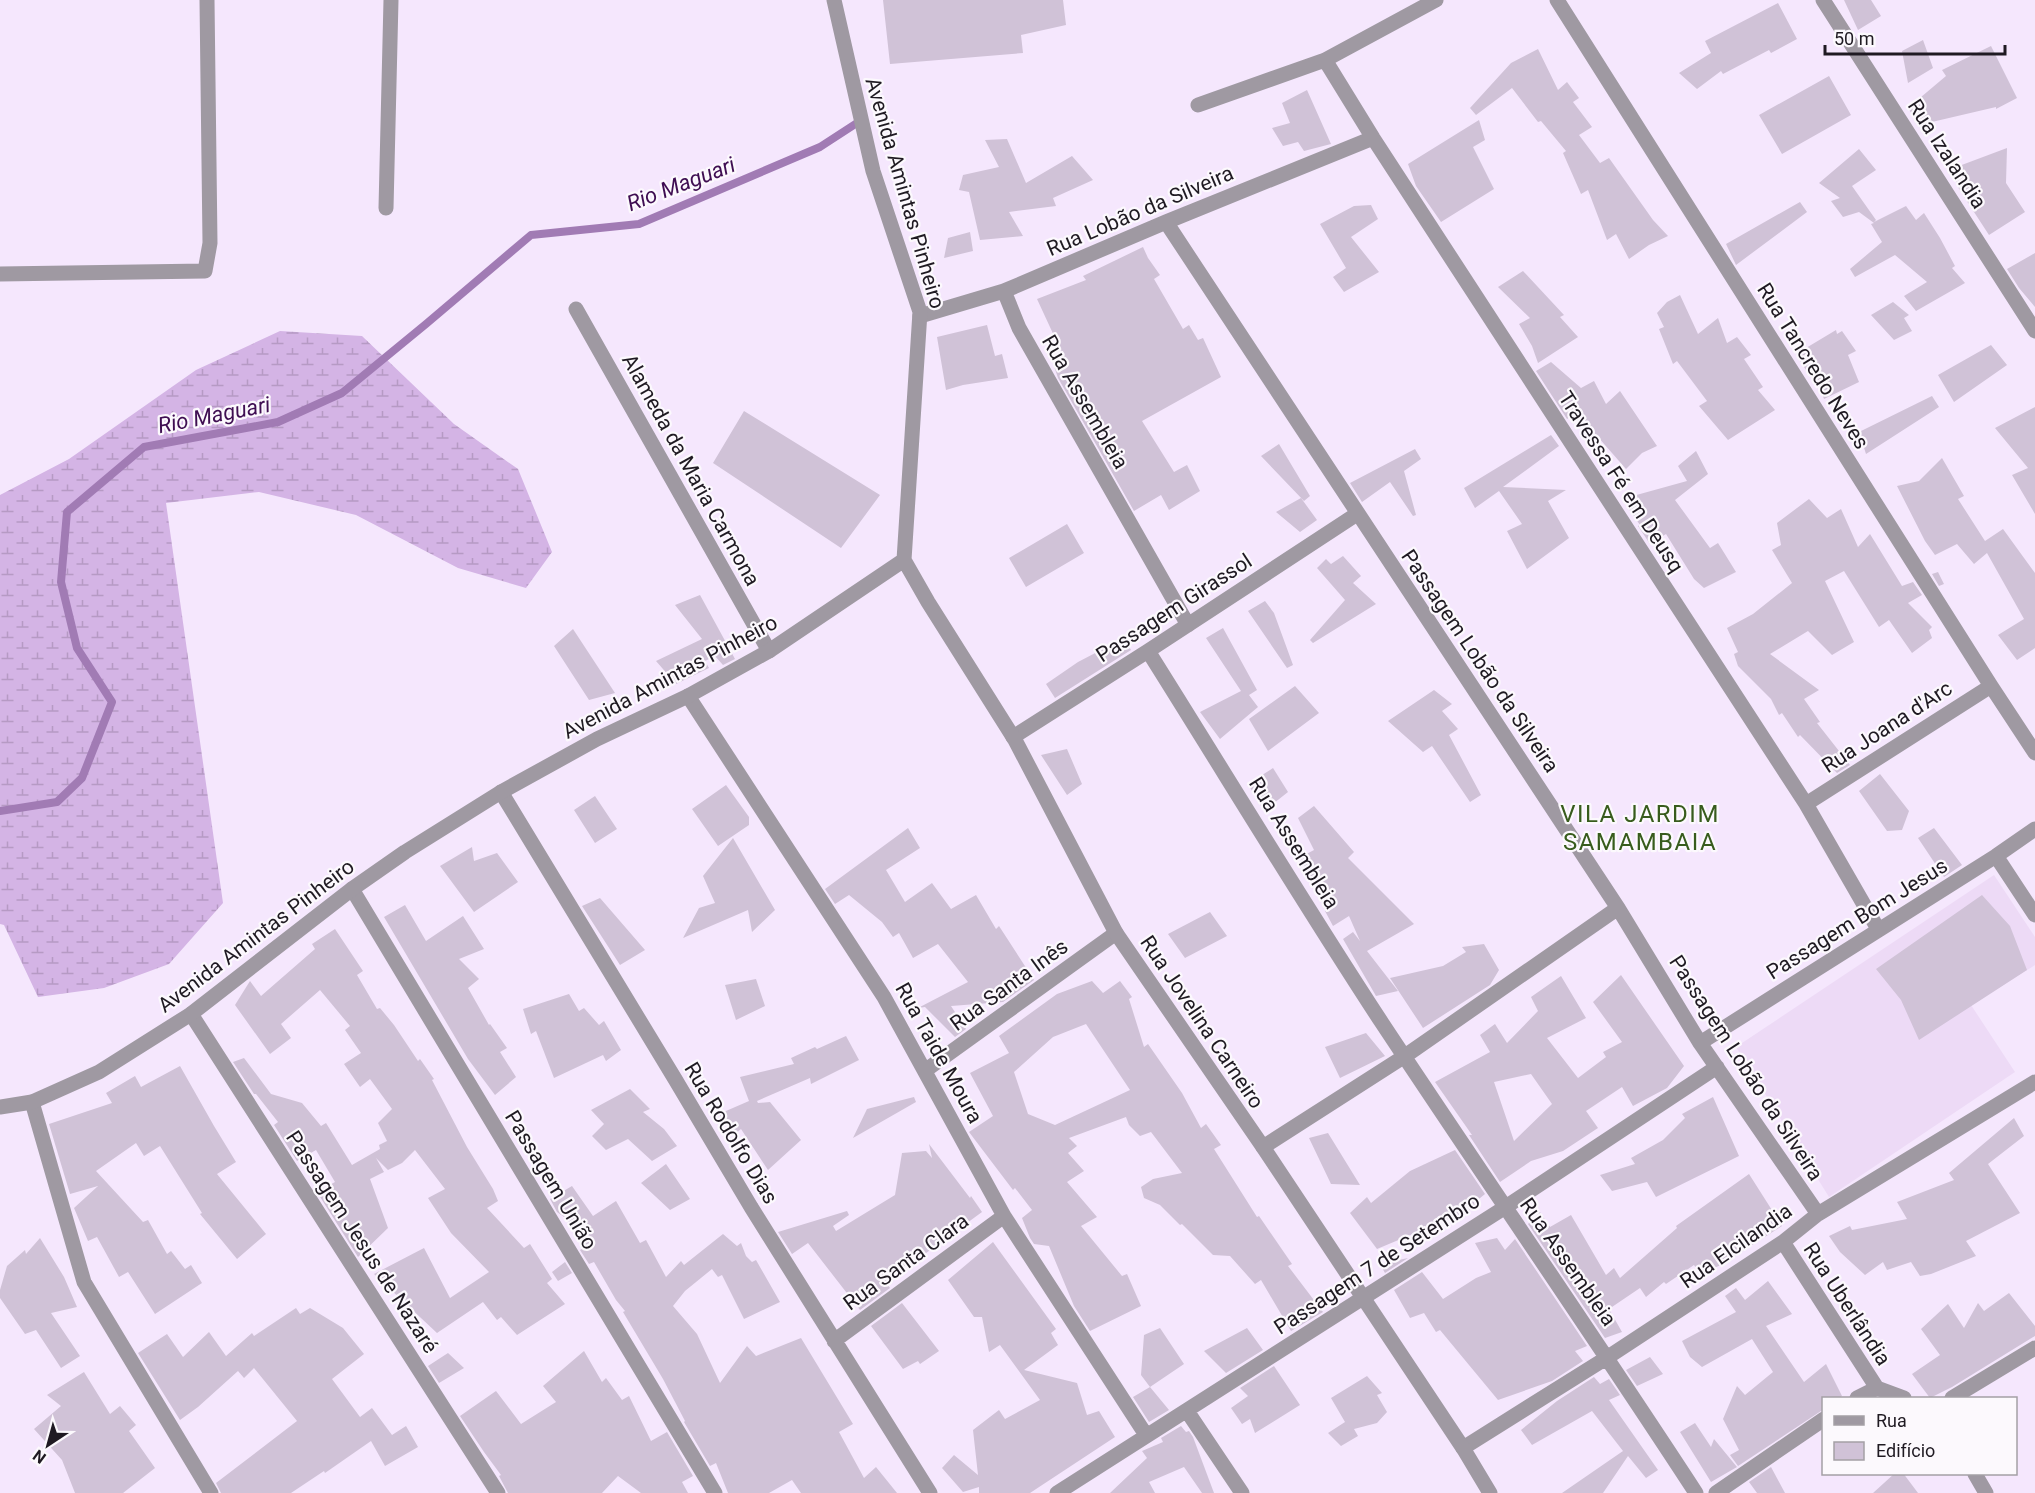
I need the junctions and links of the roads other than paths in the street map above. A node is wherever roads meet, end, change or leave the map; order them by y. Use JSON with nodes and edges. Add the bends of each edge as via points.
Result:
{"nodes":[{"id":1,"x":207,"y":0,"type":"edge"},
{"id":2,"x":391,"y":0,"type":"edge"},
{"id":3,"x":834,"y":0,"type":"edge"},
{"id":4,"x":1436,"y":0,"type":"edge"},
{"id":5,"x":1557,"y":0,"type":"edge"},
{"id":6,"x":1823,"y":0,"type":"edge"},
{"id":7,"x":1324,"y":60,"type":"junction"},
{"id":8,"x":1198,"y":105,"type":"dead end"},
{"id":9,"x":1373,"y":138,"type":"junction"},
{"id":10,"x":386,"y":208,"type":"dead end"},
{"id":11,"x":1166,"y":222,"type":"junction"},
{"id":12,"x":0,"y":274,"type":"edge"},
{"id":13,"x":1004,"y":291,"type":"junction"},
{"id":14,"x":576,"y":309,"type":"dead end"},
{"id":15,"x":920,"y":316,"type":"junction"},
{"id":16,"x":2035,"y":331,"type":"edge"},
{"id":17,"x":1357,"y":514,"type":"junction"},
{"id":18,"x":904,"y":560,"type":"junction"},
{"id":19,"x":1188,"y":625,"type":"junction"},
{"id":20,"x":769,"y":651,"type":"junction"},
{"id":21,"x":1148,"y":651,"type":"junction"},
{"id":22,"x":1990,"y":686,"type":"junction"},
{"id":23,"x":688,"y":696,"type":"junction"},
{"id":24,"x":1013,"y":737,"type":"junction"},
{"id":25,"x":2035,"y":753,"type":"edge"},
{"id":26,"x":501,"y":792,"type":"junction"},
{"id":27,"x":1806,"y":804,"type":"junction"},
{"id":28,"x":2035,"y":829,"type":"edge"},
{"id":29,"x":1996,"y":856,"type":"junction"},
{"id":30,"x":352,"y":889,"type":"junction"},
{"id":31,"x":1618,"y":908,"type":"junction"},
{"id":32,"x":2035,"y":915,"type":"edge"},
{"id":33,"x":1878,"y":928,"type":"junction"},
{"id":34,"x":1116,"y":933,"type":"junction"},
{"id":35,"x":191,"y":1014,"type":"junction"},
{"id":36,"x":1700,"y":1043,"type":"junction"},
{"id":37,"x":1404,"y":1056,"type":"junction"},
{"id":38,"x":1717,"y":1067,"type":"junction"},
{"id":39,"x":926,"y":1070,"type":"junction"},
{"id":40,"x":2035,"y":1082,"type":"edge"},
{"id":41,"x":32,"y":1102,"type":"junction"},
{"id":42,"x":0,"y":1107,"type":"edge"},
{"id":43,"x":1263,"y":1148,"type":"junction"},
{"id":44,"x":1504,"y":1208,"type":"junction"},
{"id":45,"x":1818,"y":1214,"type":"junction"},
{"id":46,"x":1004,"y":1216,"type":"junction"},
{"id":47,"x":1782,"y":1242,"type":"junction"},
{"id":48,"x":1363,"y":1298,"type":"junction"},
{"id":49,"x":834,"y":1341,"type":"junction"},
{"id":50,"x":2035,"y":1348,"type":"edge"},
{"id":51,"x":1608,"y":1357,"type":"junction"},
{"id":52,"x":1877,"y":1388,"type":"junction"},
{"id":53,"x":1859,"y":1397,"type":"edge"},
{"id":54,"x":1901,"y":1397,"type":"edge"},
{"id":55,"x":1954,"y":1397,"type":"edge"},
{"id":56,"x":1187,"y":1411,"type":"junction"},
{"id":57,"x":1822,"y":1420,"type":"edge"},
{"id":58,"x":1146,"y":1435,"type":"junction"},
{"id":59,"x":1463,"y":1448,"type":"junction"},
{"id":60,"x":1975,"y":1475,"type":"edge"},
{"id":61,"x":211,"y":1493,"type":"edge"},
{"id":62,"x":498,"y":1493,"type":"edge"},
{"id":63,"x":714,"y":1493,"type":"edge"},
{"id":64,"x":930,"y":1493,"type":"edge"},
{"id":65,"x":1057,"y":1493,"type":"edge"},
{"id":66,"x":1242,"y":1493,"type":"edge"},
{"id":67,"x":1490,"y":1493,"type":"edge"},
{"id":68,"x":1696,"y":1493,"type":"edge"},
{"id":69,"x":1716,"y":1493,"type":"edge"},
{"id":70,"x":1986,"y":1493,"type":"edge"}],
"edges":[{"from":1,"to":12,"type":"street","via":[[210,243],[205,271]]},
{"from":2,"to":10,"type":"street"},
{"from":3,"to":15,"type":"street","name":"Avenida Amintas Pinheiro","via":[[873,171]]},
{"from":4,"to":7,"type":"street"},
{"from":5,"to":22,"type":"street","name":"Rua Tancredo Neves"},
{"from":6,"to":16,"type":"street","name":"Rua Izalandia"},
{"from":7,"to":8,"type":"street"},
{"from":7,"to":9,"type":"street","name":"Travessa Fé em Deusq"},
{"from":9,"to":11,"type":"street","name":"Rua Lobão da Silveira"},
{"from":9,"to":27,"type":"street","name":"Travessa Fé em Deusq"},
{"from":11,"to":13,"type":"street","name":"Rua Lobão da Silveira"},
{"from":11,"to":17,"type":"street","name":"Passagem Lobão da Silveira"},
{"from":13,"to":15,"type":"street","name":"Rua Lobão da Silveira"},
{"from":13,"to":19,"type":"street","name":"Rua Assembleia","via":[[1019,328]]},
{"from":14,"to":20,"type":"street","name":"Alameda da Maria Carmona"},
{"from":15,"to":18,"type":"street","name":"Avenida Amintas Pinheiro"},
{"from":17,"to":19,"type":"street","name":"Passagem Girassol"},
{"from":17,"to":31,"type":"street","name":"Passagem Lobão da Silveira"},
{"from":18,"to":20,"type":"street","name":"Avenida Amintas Pinheiro"},
{"from":18,"to":24,"type":"street","name":"Rua Jovelina Carneiro"},
{"from":19,"to":21,"type":"street","name":"Passagem Girassol"},
{"from":20,"to":23,"type":"street","name":"Avenida Amintas Pinheiro"},
{"from":21,"to":24,"type":"street","name":"Passagem Girassol"},
{"from":21,"to":37,"type":"street","name":"Rua Assembleia"},
{"from":22,"to":25,"type":"street","name":"Rua Tancredo Neves"},
{"from":22,"to":27,"type":"street","name":"Rua Joana d'Arc"},
{"from":23,"to":26,"type":"street","name":"Avenida Amintas Pinheiro","via":[[597,739]]},
{"from":23,"to":39,"type":"street","name":"Rua Taide Moura","via":[[884,997]]},
{"from":24,"to":34,"type":"street","name":"Rua Jovelina Carneiro"},
{"from":26,"to":30,"type":"street","name":"Avenida Amintas Pinheiro"},
{"from":26,"to":49,"type":"street","name":"Rua Rodolfo Dias"},
{"from":27,"to":33,"type":"street","name":"Travessa Fé em Deusq"},
{"from":28,"to":29,"type":"street","name":"Passagem Bom Jesus"},
{"from":29,"to":32,"type":"street"},
{"from":29,"to":33,"type":"street","name":"Passagem Bom Jesus"},
{"from":30,"to":35,"type":"street","name":"Avenida Amintas Pinheiro"},
{"from":30,"to":63,"type":"street","name":"Passagem União"},
{"from":31,"to":36,"type":"street","name":"Passagem Lobão da Silveira"},
{"from":31,"to":37,"type":"street"},
{"from":33,"to":36,"type":"street","name":"Passagem Bom Jesus"},
{"from":34,"to":39,"type":"street","name":"Rua Santa Inês"},
{"from":34,"to":43,"type":"street","name":"Rua Jovelina Carneiro"},
{"from":35,"to":41,"type":"street","name":"Avenida Amintas Pinheiro","via":[[99,1072]]},
{"from":35,"to":62,"type":"street","name":"Passagem Jesus de Nazaré"},
{"from":36,"to":38,"type":"street","name":"Passagem Lobão da Silveira"},
{"from":37,"to":43,"type":"street"},
{"from":37,"to":44,"type":"street","name":"Rua Assembleia"},
{"from":38,"to":44,"type":"street","name":"Passagem 7 de Setembro"},
{"from":38,"to":45,"type":"street","name":"Passagem Lobão da Silveira"},
{"from":39,"to":46,"type":"street","name":"Rua Taide Moura"},
{"from":40,"to":45,"type":"street","name":"Rua Elcilandia"},
{"from":41,"to":42,"type":"street","name":"Avenida Amintas Pinheiro"},
{"from":41,"to":61,"type":"street","via":[[84,1282]]},
{"from":43,"to":48,"type":"street","name":"Rua Jovelina Carneiro"},
{"from":44,"to":48,"type":"street","name":"Passagem 7 de Setembro"},
{"from":44,"to":51,"type":"street","name":"Rua Assembleia"},
{"from":45,"to":47,"type":"street","name":"Rua Elcilandia"},
{"from":46,"to":49,"type":"street","name":"Rua Santa Clara"},
{"from":46,"to":58,"type":"street","name":"Rua Taide Moura"},
{"from":47,"to":51,"type":"street","name":"Rua Elcilandia"},
{"from":47,"to":52,"type":"street","name":"Rua Uberlândia"},
{"from":48,"to":56,"type":"street","name":"Passagem 7 de Setembro"},
{"from":48,"to":59,"type":"street","name":"Rua Jovelina Carneiro"},
{"from":49,"to":64,"type":"street","name":"Rua Rodolfo Dias"},
{"from":50,"to":55,"type":"street"},
{"from":51,"to":59,"type":"street","name":"Rua Elcilandia"},
{"from":51,"to":68,"type":"street","name":"Rua Assembleia"},
{"from":52,"to":53,"type":"street"},
{"from":52,"to":54,"type":"street"},
{"from":56,"to":58,"type":"street","name":"Passagem 7 de Setembro"},
{"from":56,"to":66,"type":"street"},
{"from":57,"to":69,"type":"street"},
{"from":58,"to":65,"type":"street","name":"Passagem 7 de Setembro"},
{"from":59,"to":67,"type":"street","name":"Rua Jovelina Carneiro"},
{"from":60,"to":70,"type":"street"}]}
